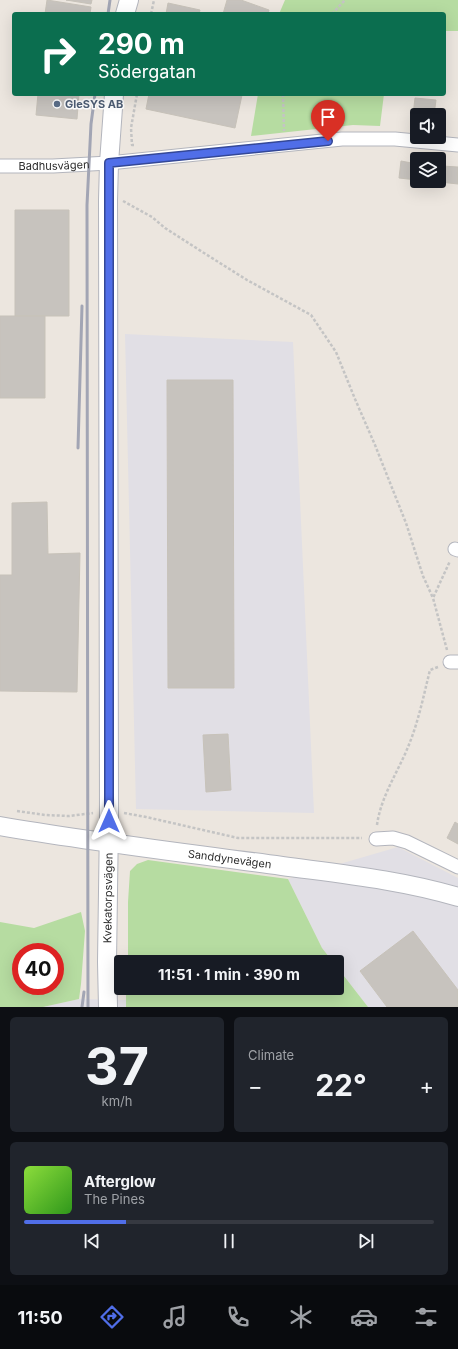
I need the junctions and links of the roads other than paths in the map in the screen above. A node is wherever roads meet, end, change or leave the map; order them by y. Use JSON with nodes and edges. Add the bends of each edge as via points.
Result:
{"nodes":[{"id":1,"x":129,"y":0,"type":"edge"},
{"id":2,"x":126,"y":12,"type":"edge"},
{"id":3,"x":114,"y":96,"type":"edge"},
{"id":4,"x":458,"y":145,"type":"edge"},
{"id":5,"x":109,"y":163,"type":"junction"},
{"id":6,"x":0,"y":166,"type":"edge"},
{"id":7,"x":0,"y":826,"type":"edge"},
{"id":8,"x":376,"y":838,"type":"road end"},
{"id":9,"x":109,"y":842,"type":"junction"},
{"id":10,"x":458,"y":867,"type":"edge"},
{"id":11,"x":458,"y":898,"type":"edge"},
{"id":12,"x":108,"y":1007,"type":"edge"}],
"edges":[{"from":1,"to":2,"type":"street"},
{"from":3,"to":5,"type":"street","name":"Kvekatorpsvägen"},
{"from":4,"to":5,"type":"street","name":"Badhusvägen","via":[[395,139],[342,140]]},
{"from":5,"to":6,"type":"street","name":"Badhusvägen"},
{"from":5,"to":9,"type":"street","name":"Kvekatorpsvägen"},
{"from":7,"to":9,"type":"street","name":"Sanddynevägen"},
{"from":8,"to":10,"type":"street","via":[[393,838],[408,842]]},
{"from":9,"to":11,"type":"street","name":"Sanddynevägen","via":[[378,879]]},
{"from":9,"to":12,"type":"street","name":"Kvekatorpsvägen"}]}
